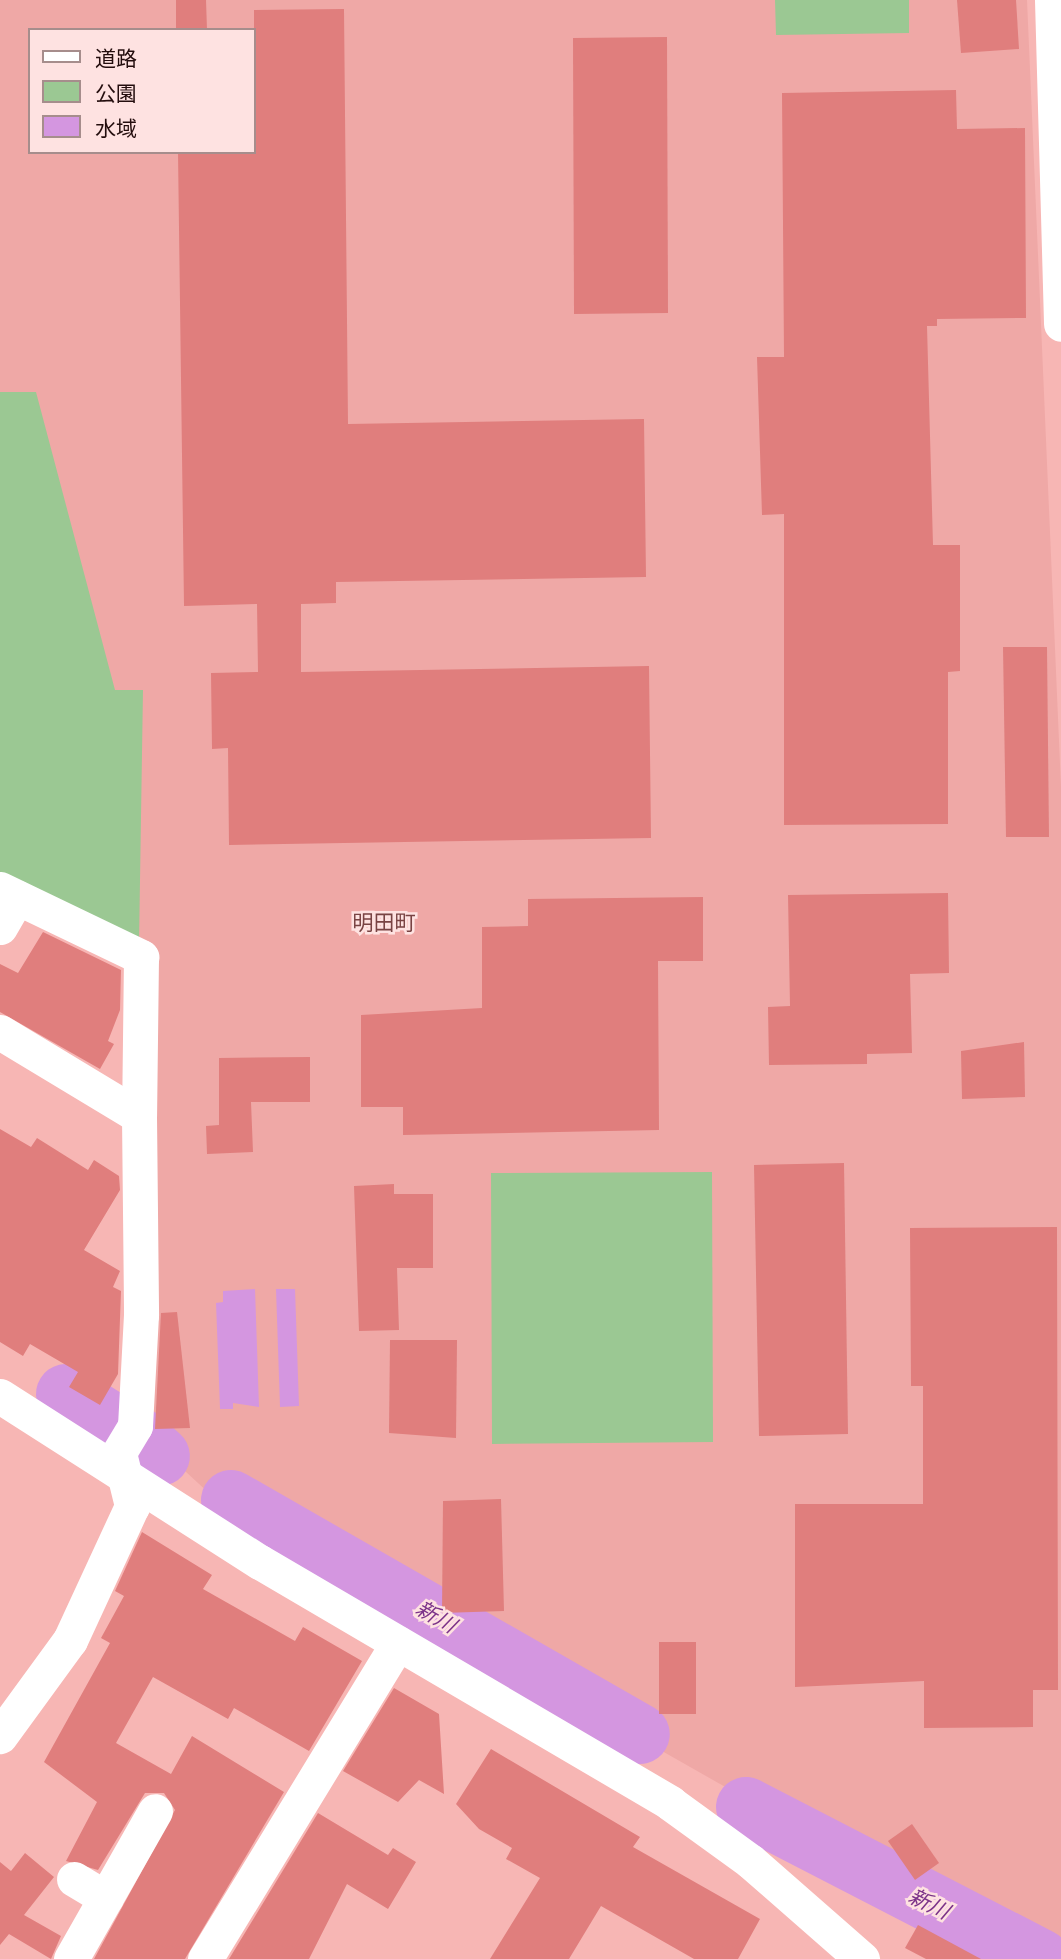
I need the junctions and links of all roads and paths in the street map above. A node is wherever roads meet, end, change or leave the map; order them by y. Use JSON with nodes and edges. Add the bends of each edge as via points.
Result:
{"nodes":[{"id":1,"x":1052,"y":0,"type":"edge"},
{"id":2,"x":1061,"y":324,"type":"edge"},
{"id":3,"x":8,"y":893,"type":"edge"},
{"id":4,"x":0,"y":928,"type":"edge"},
{"id":5,"x":0,"y":1032,"type":"edge"},
{"id":6,"x":139,"y":1116,"type":"junction"},
{"id":7,"x":0,"y":1396,"type":"edge"},
{"id":8,"x":124,"y":1478,"type":"junction"},
{"id":9,"x":398,"y":1643,"type":"junction"},
{"id":10,"x":0,"y":1736,"type":"edge"},
{"id":11,"x":155,"y":1811,"type":"dead end"},
{"id":12,"x":74,"y":1880,"type":"dead end"},
{"id":13,"x":106,"y":1898,"type":"junction"},
{"id":14,"x":71,"y":1959,"type":"edge"},
{"id":15,"x":205,"y":1959,"type":"edge"},
{"id":16,"x":862,"y":1959,"type":"edge"}],
"edges":[{"from":1,"to":2,"type":"street"},
{"from":3,"to":4,"type":"street"},
{"from":3,"to":6,"type":"street","via":[[141,957]]},
{"from":5,"to":6,"type":"street"},
{"from":6,"to":8,"type":"street","via":[[141,1315],[135,1426],[119,1453]]},
{"from":7,"to":8,"type":"street"},
{"from":8,"to":9,"type":"street"},
{"from":8,"to":10,"type":"street","via":[[132,1506],[71,1640]]},
{"from":9,"to":15,"type":"street"},
{"from":9,"to":16,"type":"street","via":[[680,1810],[789,1892]]},
{"from":11,"to":13,"type":"street"},
{"from":12,"to":13,"type":"street"},
{"from":13,"to":14,"type":"street"}]}
